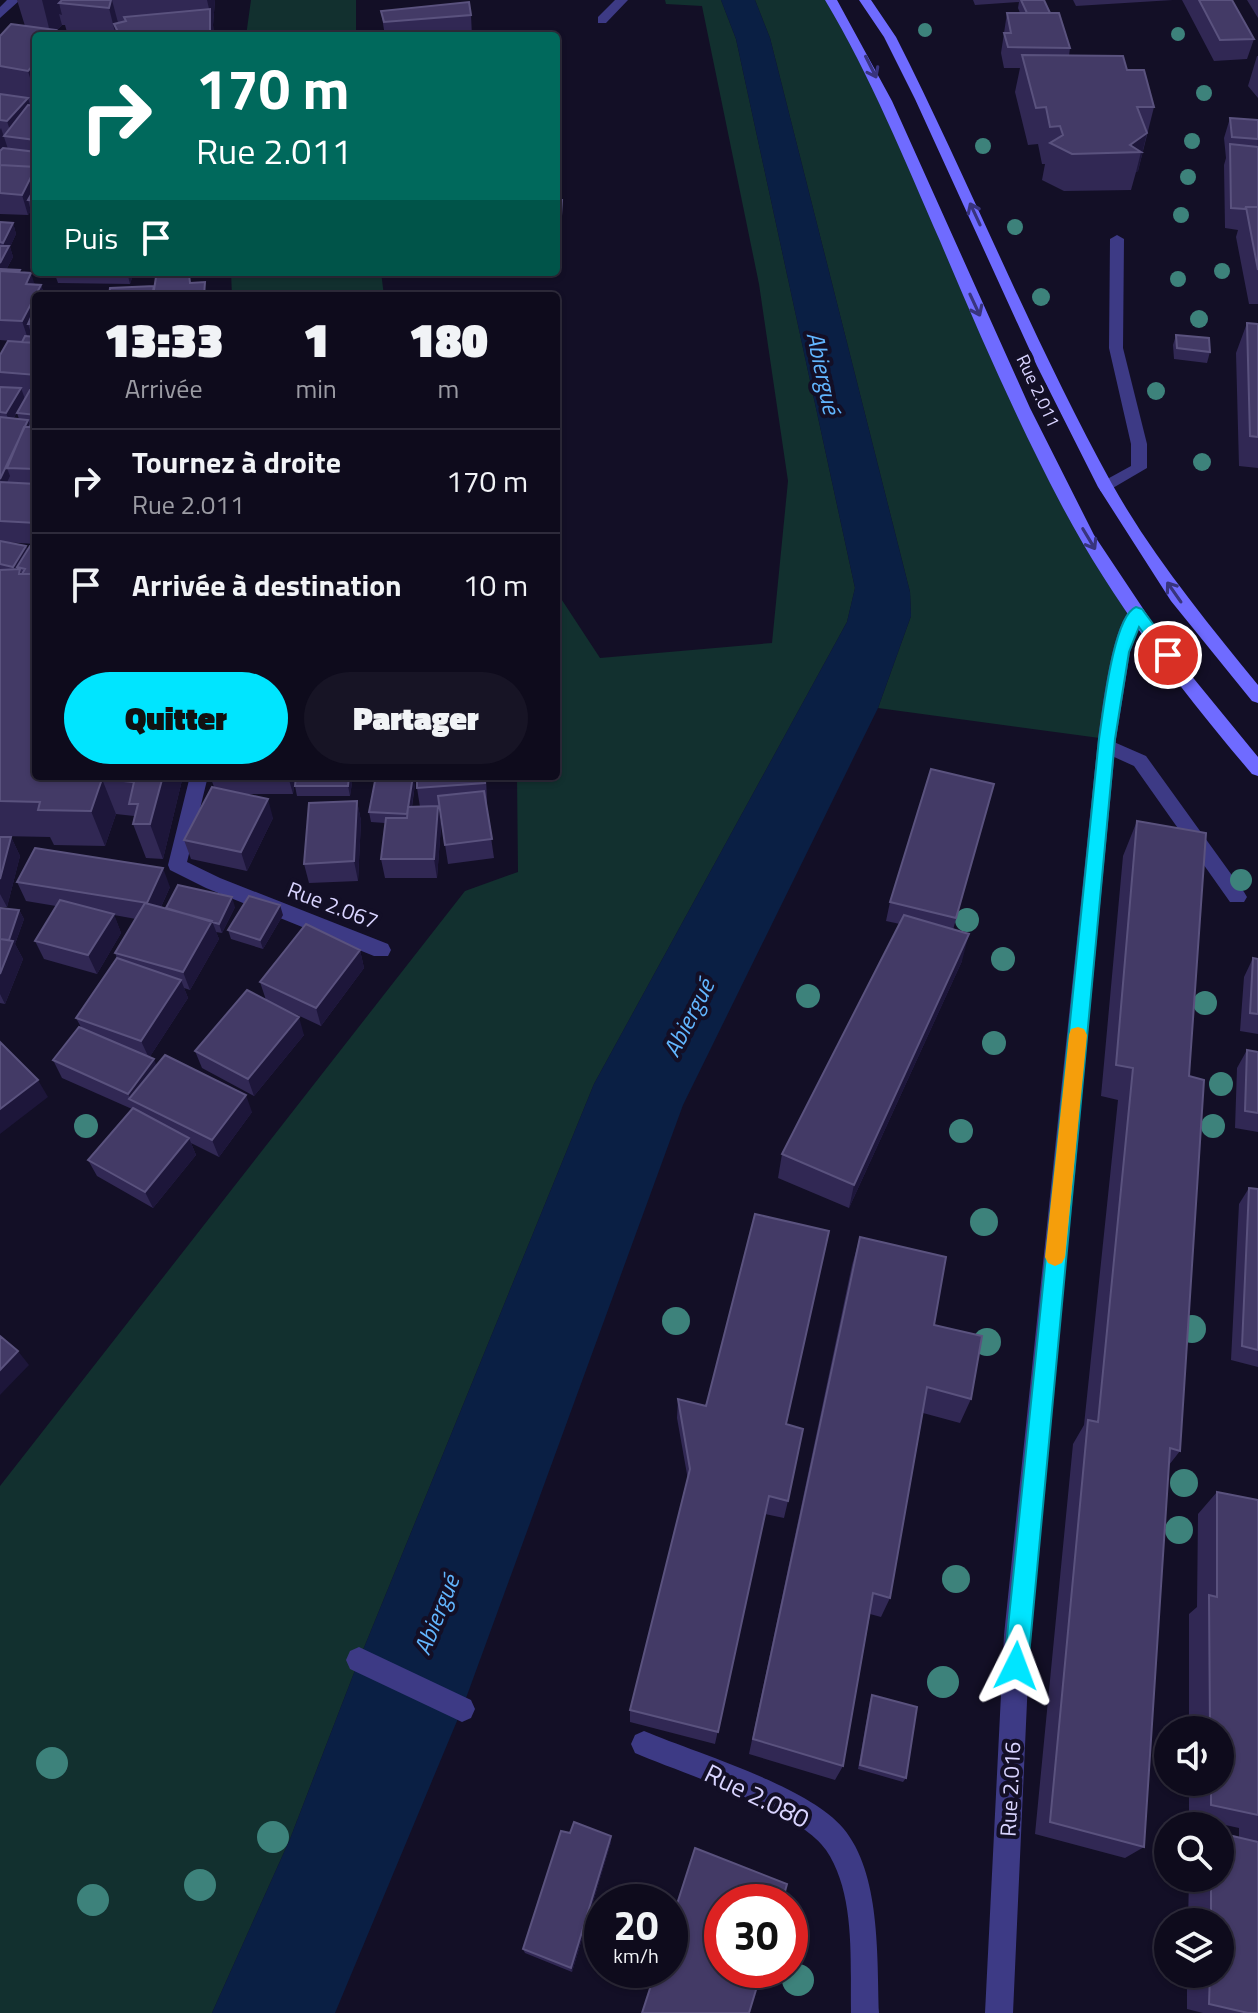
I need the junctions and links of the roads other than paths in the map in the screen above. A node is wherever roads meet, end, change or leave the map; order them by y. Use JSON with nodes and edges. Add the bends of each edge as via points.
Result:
{"nodes":[{"id":1,"x":14,"y":0,"type":"edge"},
{"id":2,"x":622,"y":0,"type":"edge"},
{"id":3,"x":831,"y":0,"type":"edge"},
{"id":4,"x":865,"y":0,"type":"edge"},
{"id":5,"x":0,"y":14,"type":"edge"},
{"id":6,"x":602,"y":20,"type":"dead end"},
{"id":7,"x":1117,"y":239,"type":"dead end"},
{"id":8,"x":1106,"y":487,"type":"junction"},
{"id":9,"x":1136,"y":612,"type":"junction"},
{"id":10,"x":1258,"y":697,"type":"edge"},
{"id":11,"x":1107,"y":746,"type":"junction"},
{"id":12,"x":1258,"y":769,"type":"edge"},
{"id":13,"x":198,"y":780,"type":"edge"},
{"id":14,"x":1237,"y":897,"type":"dead end"},
{"id":15,"x":381,"y":950,"type":"dead end"},
{"id":16,"x":359,"y":1660,"type":"dead end"},
{"id":17,"x":462,"y":1709,"type":"dead end"},
{"id":18,"x":644,"y":1744,"type":"edge"},
{"id":19,"x":865,"y":2013,"type":"edge"},
{"id":20,"x":999,"y":2013,"type":"edge"}],
"edges":[{"from":1,"to":5,"type":"street"},
{"from":2,"to":6,"type":"street"},
{"from":3,"to":9,"type":"street","name":"Rue 2.011","one_way":true,"via":[[889,102],[961,275],[1048,461],[1087,536]]},
{"from":8,"to":4,"type":"street","name":"Rue 2.011","one_way":true,"via":[[921,99]]},
{"from":7,"to":8,"type":"street","via":[[1116,348],[1139,444],[1139,468]]},
{"from":10,"to":8,"type":"street","name":"Rue 2.011","one_way":true,"via":[[1177,597]]},
{"from":9,"to":11,"type":"street","name":"Rue 2.016","via":[[1121,652]]},
{"from":9,"to":12,"type":"street","name":"Rue 2.011"},
{"from":11,"to":14,"type":"street","via":[[1140,761]]},
{"from":11,"to":20,"type":"street","name":"Rue 2.016","via":[[1017,1635]]},
{"from":13,"to":15,"type":"street","name":"Rue 2.067","via":[[177,865]]},
{"from":16,"to":17,"type":"street"},
{"from":18,"to":19,"type":"street","name":"Rue 2.080","via":[[802,1811],[833,1837],[850,1870],[861,1920]]}]}
